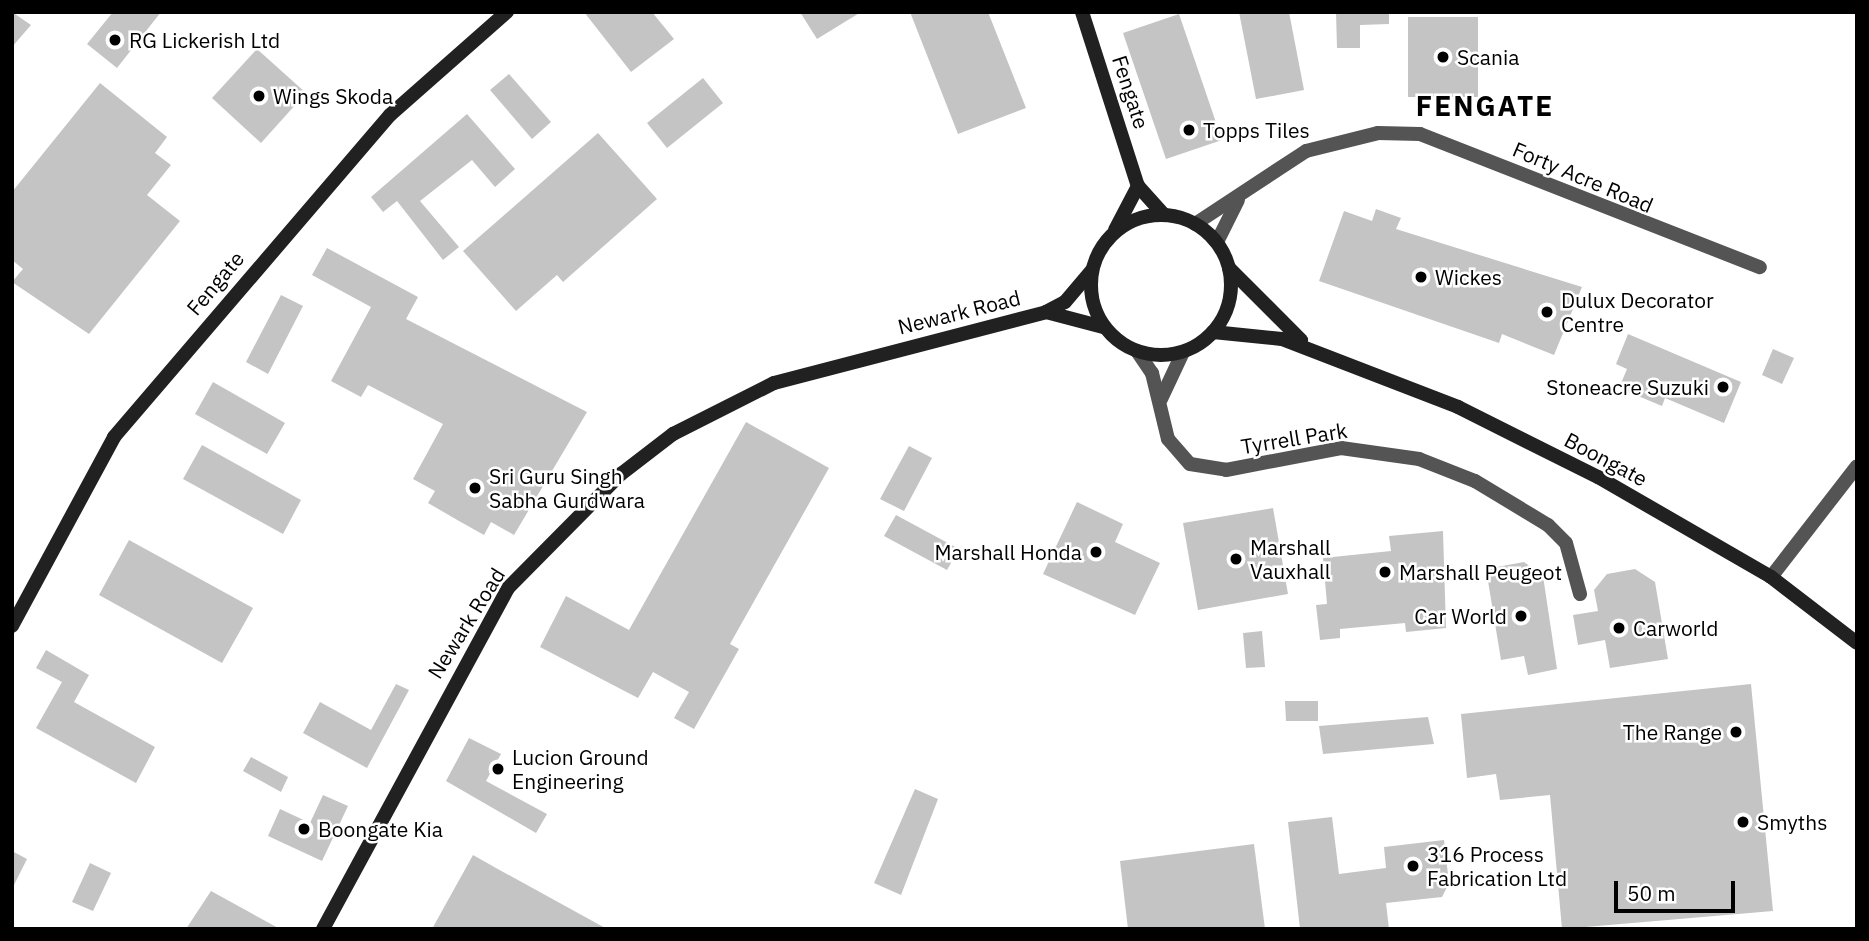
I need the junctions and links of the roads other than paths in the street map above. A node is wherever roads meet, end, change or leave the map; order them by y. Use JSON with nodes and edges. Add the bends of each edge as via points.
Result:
{"nodes":[{"id":1,"x":506,"y":12,"type":"edge"},
{"id":2,"x":1082,"y":12,"type":"edge"},
{"id":3,"x":1139,"y":186,"type":"junction"},
{"id":4,"x":1239,"y":198,"type":"junction"},
{"id":5,"x":1164,"y":215,"type":"junction"},
{"id":6,"x":1195,"y":224,"type":"junction"},
{"id":7,"x":1112,"y":234,"type":"junction"},
{"id":8,"x":1217,"y":242,"type":"junction"},
{"id":9,"x":1228,"y":267,"type":"junction"},
{"id":10,"x":1760,"y":267,"type":"dead end"},
{"id":11,"x":1092,"y":270,"type":"junction"},
{"id":12,"x":1046,"y":312,"type":"junction"},
{"id":13,"x":1105,"y":327,"type":"junction"},
{"id":14,"x":1213,"y":332,"type":"junction"},
{"id":15,"x":1315,"y":350,"type":"junction"},
{"id":16,"x":1137,"y":351,"type":"junction"},
{"id":17,"x":1183,"y":352,"type":"junction"},
{"id":18,"x":1161,"y":399,"type":"junction"},
{"id":19,"x":1857,"y":466,"type":"edge"},
{"id":20,"x":1771,"y":577,"type":"junction"},
{"id":21,"x":1580,"y":594,"type":"dead end"},
{"id":22,"x":12,"y":626,"type":"edge"},
{"id":23,"x":1857,"y":643,"type":"edge"},
{"id":24,"x":323,"y":929,"type":"edge"}],
"edges":[{"from":1,"to":22,"type":"street","name":"Fengate","via":[[390,115],[114,437]]},
{"from":2,"to":3,"type":"street","name":"Fengate"},
{"from":3,"to":5,"type":"street","name":"Fengate"},
{"from":3,"to":7,"type":"street"},
{"from":4,"to":6,"type":"street","name":"Forty Acre Road"},
{"from":4,"to":8,"type":"street"},
{"from":4,"to":10,"type":"street","name":"Forty Acre Road","via":[[1276,169],[1336,140],[1420,134]]},
{"from":5,"to":6,"type":"street"},
{"from":5,"to":7,"type":"street","via":[[1146,216]]},
{"from":6,"to":8,"type":"street"},
{"from":7,"to":11,"type":"street"},
{"from":8,"to":9,"type":"street"},
{"from":9,"to":14,"type":"street","via":[[1229,301]]},
{"from":9,"to":15,"type":"street","name":"Boongate","via":[[1273,318]]},
{"from":11,"to":12,"type":"street","name":"Newark Road","via":[[1065,302]]},
{"from":11,"to":13,"type":"street","via":[[1095,310]]},
{"from":12,"to":13,"type":"street","name":"Newark Road"},
{"from":12,"to":24,"type":"street","name":"Newark Road","via":[[774,383],[673,434],[621,474],[546,545],[498,603]]},
{"from":13,"to":16,"type":"street"},
{"from":14,"to":15,"type":"street","name":"Boongate","via":[[1258,334]]},
{"from":14,"to":17,"type":"street"},
{"from":15,"to":20,"type":"street","name":"Boongate","via":[[1458,407],[1598,477]]},
{"from":16,"to":17,"type":"street"},
{"from":16,"to":18,"type":"street","name":"Tyrrell Park"},
{"from":17,"to":18,"type":"street"},
{"from":18,"to":21,"type":"street","name":"Tyrrell Park","via":[[1176,453],[1208,469],[1365,448],[1419,459],[1475,481],[1548,525],[1566,543]]},
{"from":19,"to":20,"type":"street"},
{"from":20,"to":23,"type":"street","name":"Boongate"}]}
